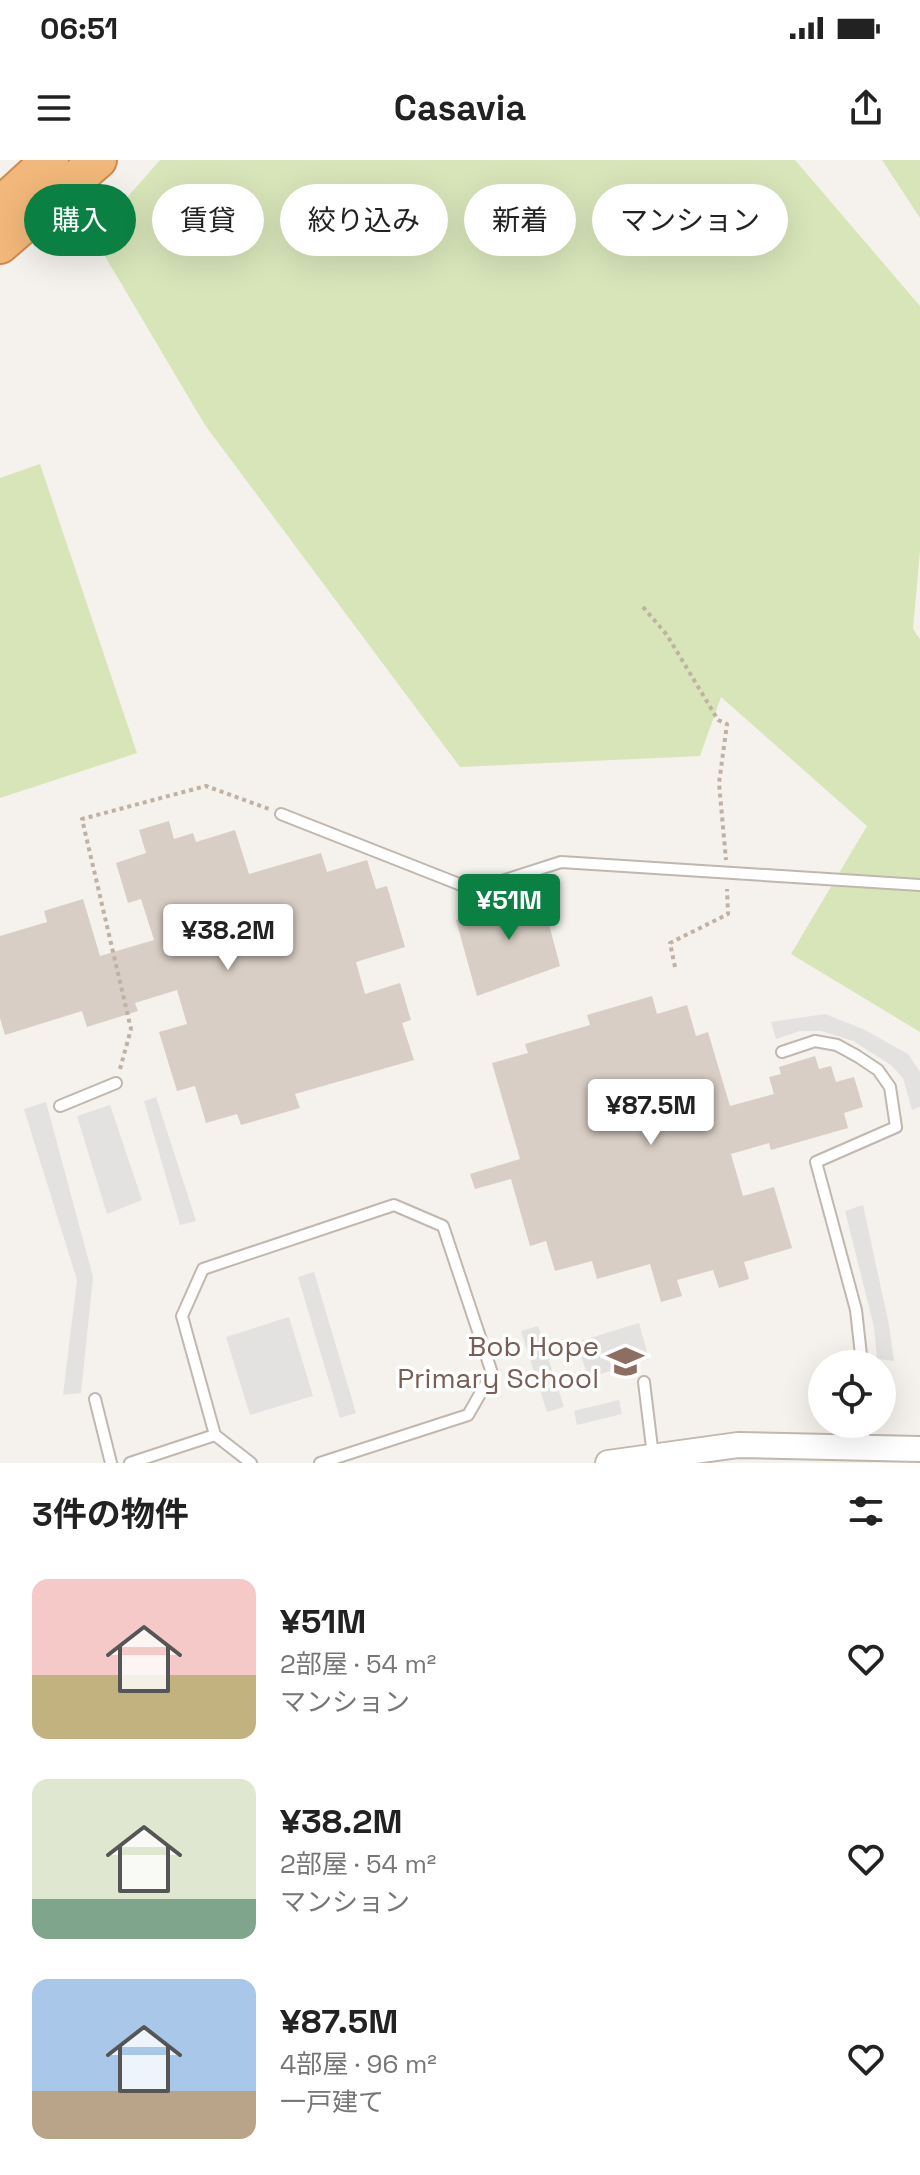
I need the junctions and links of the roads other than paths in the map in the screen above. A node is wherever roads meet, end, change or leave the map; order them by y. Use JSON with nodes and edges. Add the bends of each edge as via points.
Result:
{"nodes":[{"id":1,"x":50,"y":160,"type":"edge"},
{"id":2,"x":98,"y":160,"type":"edge"},
{"id":3,"x":0,"y":206,"type":"edge"},
{"id":4,"x":0,"y":245,"type":"edge"},
{"id":5,"x":281,"y":814,"type":"road end"},
{"id":6,"x":920,"y":885,"type":"edge"},
{"id":7,"x":782,"y":1052,"type":"dead end"},
{"id":8,"x":116,"y":1083,"type":"road end"},
{"id":9,"x":60,"y":1106,"type":"dead end"},
{"id":10,"x":860,"y":1350,"type":"edge"},
{"id":11,"x":644,"y":1382,"type":"dead end"},
{"id":12,"x":95,"y":1399,"type":"dead end"},
{"id":13,"x":215,"y":1435,"type":"junction"},
{"id":14,"x":826,"y":1438,"type":"edge"},
{"id":15,"x":876,"y":1438,"type":"edge"},
{"id":16,"x":920,"y":1449,"type":"edge"},
{"id":17,"x":653,"y":1456,"type":"junction"},
{"id":18,"x":111,"y":1463,"type":"edge"},
{"id":19,"x":130,"y":1463,"type":"edge"},
{"id":20,"x":251,"y":1463,"type":"edge"},
{"id":21,"x":320,"y":1463,"type":"edge"},
{"id":22,"x":608,"y":1463,"type":"edge"}],
"edges":[{"from":1,"to":3,"type":"highway"},
{"from":2,"to":4,"type":"highway"},
{"from":5,"to":6,"type":"lane","via":[[474,890],[561,862]]},
{"from":7,"to":10,"type":"lane","via":[[815,1041],[837,1045],[878,1070],[890,1087],[896,1127],[816,1162],[856,1310]]},
{"from":8,"to":9,"type":"lane"},
{"from":11,"to":17,"type":"lane"},
{"from":12,"to":18,"type":"lane"},
{"from":13,"to":19,"type":"lane"},
{"from":13,"to":20,"type":"lane"},
{"from":13,"to":21,"type":"lane","via":[[182,1316],[203,1269],[394,1205],[443,1226],[492,1373],[468,1415]]},
{"from":14,"to":17,"type":"street"},
{"from":15,"to":16,"type":"street"},
{"from":17,"to":22,"type":"street"}]}
